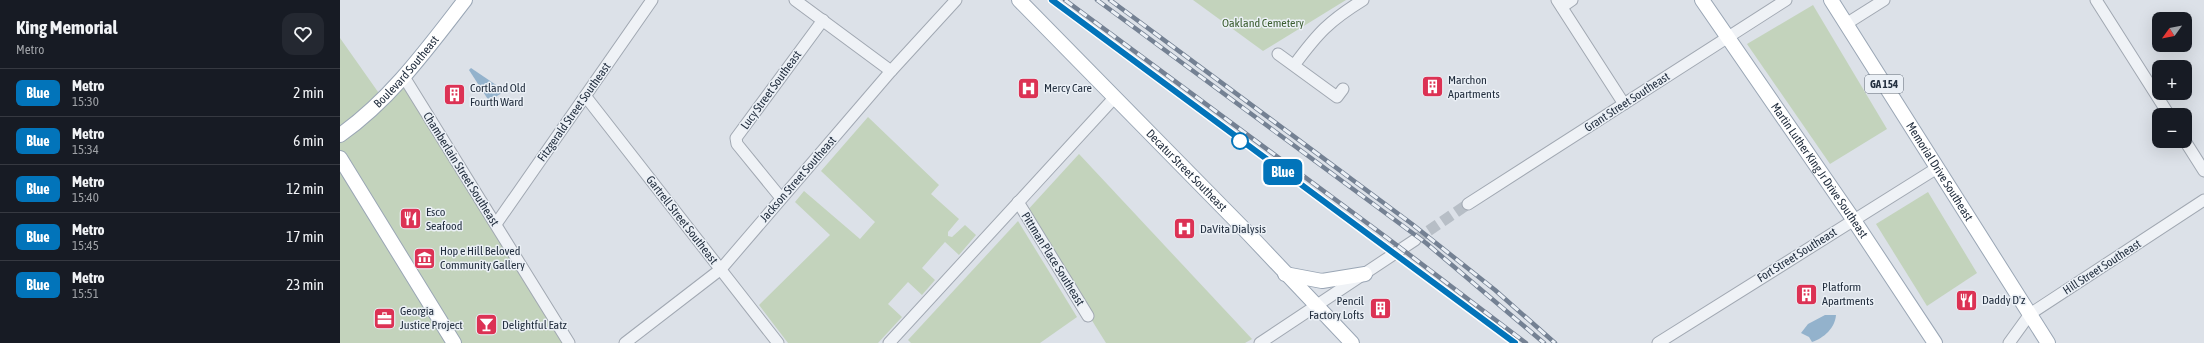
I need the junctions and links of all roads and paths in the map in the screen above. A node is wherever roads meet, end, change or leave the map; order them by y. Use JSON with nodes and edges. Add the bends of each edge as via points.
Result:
{"nodes":[{"id":1,"x":465,"y":0,"type":"edge"},
{"id":2,"x":652,"y":0,"type":"edge"},
{"id":3,"x":795,"y":0,"type":"edge"},
{"id":4,"x":956,"y":0,"type":"edge"},
{"id":5,"x":1019,"y":0,"type":"edge"},
{"id":6,"x":1363,"y":0,"type":"edge"},
{"id":7,"x":1572,"y":0,"type":"edge"},
{"id":8,"x":1702,"y":0,"type":"edge"},
{"id":9,"x":1786,"y":0,"type":"edge"},
{"id":10,"x":1831,"y":0,"type":"edge"},
{"id":11,"x":1884,"y":0,"type":"edge"},
{"id":12,"x":2096,"y":0,"type":"edge"},
{"id":13,"x":1559,"y":4,"type":"edge"},
{"id":14,"x":823,"y":20,"type":"junction"},
{"id":15,"x":1846,"y":24,"type":"junction"},
{"id":16,"x":1728,"y":37,"type":"junction"},
{"id":17,"x":1278,"y":54,"type":"dead end"},
{"id":18,"x":1295,"y":64,"type":"junction"},
{"id":19,"x":891,"y":71,"type":"junction"},
{"id":20,"x":404,"y":77,"type":"junction"},
{"id":21,"x":1343,"y":89,"type":"dead end"},
{"id":22,"x":586,"y":97,"type":"junction"},
{"id":23,"x":1115,"y":97,"type":"junction"},
{"id":24,"x":1624,"y":104,"type":"junction"},
{"id":25,"x":2165,"y":108,"type":"edge"},
{"id":26,"x":340,"y":135,"type":"edge"},
{"id":27,"x":2189,"y":148,"type":"edge"},
{"id":28,"x":340,"y":158,"type":"edge"},
{"id":29,"x":1937,"y":168,"type":"junction"},
{"id":30,"x":2204,"y":171,"type":"edge"},
{"id":31,"x":782,"y":198,"type":"junction"},
{"id":32,"x":2204,"y":200,"type":"edge"},
{"id":33,"x":1018,"y":202,"type":"junction"},
{"id":34,"x":1468,"y":204,"type":"tunnel mouth"},
{"id":35,"x":1853,"y":219,"type":"junction"},
{"id":36,"x":496,"y":224,"type":"junction"},
{"id":37,"x":1415,"y":240,"type":"tunnel mouth"},
{"id":38,"x":721,"y":269,"type":"junction"},
{"id":39,"x":1286,"y":274,"type":"junction"},
{"id":40,"x":1365,"y":274,"type":"junction"},
{"id":41,"x":1317,"y":307,"type":"junction"},
{"id":42,"x":2030,"y":314,"type":"junction"},
{"id":43,"x":1088,"y":316,"type":"dead end"},
{"id":44,"x":454,"y":343,"type":"edge"},
{"id":45,"x":569,"y":343,"type":"edge"},
{"id":46,"x":625,"y":343,"type":"edge"},
{"id":47,"x":778,"y":343,"type":"edge"},
{"id":48,"x":889,"y":343,"type":"edge"},
{"id":49,"x":1260,"y":343,"type":"edge"},
{"id":50,"x":1352,"y":343,"type":"edge"},
{"id":51,"x":1658,"y":343,"type":"edge"},
{"id":52,"x":1934,"y":343,"type":"edge"},
{"id":53,"x":2009,"y":343,"type":"edge"},
{"id":54,"x":2048,"y":343,"type":"edge"}],
"edges":[{"from":1,"to":20,"type":"main road","name":"Boulevard Southeast"},
{"from":2,"to":22,"type":"street","name":"Fitzgerald Street Southeast"},
{"from":3,"to":14,"type":"street"},
{"from":4,"to":19,"type":"street","name":"Jackson Street Southeast"},
{"from":5,"to":23,"type":"main road","name":"Decatur Street Southeast"},
{"from":6,"to":18,"type":"street","via":[[1318,33]]},
{"from":7,"to":13,"type":"street"},
{"from":8,"to":16,"type":"main road","name":"Martin Luther King Jr Drive Southeast"},
{"from":9,"to":16,"type":"street","name":"Grant Street Southeast"},
{"from":10,"to":15,"type":"main road","name":"Memorial Drive Southeast","number":"GA 154"},
{"from":11,"to":15,"type":"street"},
{"from":12,"to":25,"type":"street"},
{"from":13,"to":24,"type":"street"},
{"from":14,"to":19,"type":"street"},
{"from":14,"to":31,"type":"street","name":"Lucy Street Southeast","via":[[736,138],[738,144]]},
{"from":15,"to":29,"type":"main road","name":"Memorial Drive Southeast","number":"GA 154"},
{"from":16,"to":24,"type":"street","name":"Grant Street Southeast"},
{"from":16,"to":35,"type":"main road","name":"Martin Luther King Jr Drive Southeast"},
{"from":17,"to":18,"type":"street"},
{"from":18,"to":21,"type":"street","via":[[1337,97]]},
{"from":19,"to":31,"type":"street","name":"Jackson Street Southeast"},
{"from":20,"to":26,"type":"main road","name":"Boulevard Southeast","via":[[373,108]]},
{"from":20,"to":36,"type":"street","name":"Chamberlain Street Southeast"},
{"from":22,"to":36,"type":"street","name":"Fitzgerald Street Southeast"},
{"from":22,"to":38,"type":"street","name":"Gartrell Street Southeast"},
{"from":23,"to":33,"type":"street"},
{"from":23,"to":39,"type":"main road","name":"Decatur Street Southeast"},
{"from":24,"to":34,"type":"street","name":"Grant Street Southeast"},
{"from":27,"to":30,"type":"street"},
{"from":28,"to":44,"type":"main road"},
{"from":29,"to":35,"type":"street","name":"Fort Street Southeast"},
{"from":29,"to":42,"type":"main road","name":"Memorial Drive Southeast","number":"GA 154"},
{"from":31,"to":38,"type":"street","name":"Jackson Street Southeast"},
{"from":32,"to":42,"type":"street","name":"Hill Street Southeast"},
{"from":33,"to":43,"type":"street","name":"Pittman Place Southeast"},
{"from":33,"to":48,"type":"street"},
{"from":35,"to":51,"type":"street","name":"Fort Street Southeast"},
{"from":35,"to":52,"type":"main road","name":"Martin Luther King Jr Drive Southeast"},
{"from":36,"to":45,"type":"street","name":"Chamberlain Street Southeast"},
{"from":37,"to":40,"type":"street"},
{"from":38,"to":46,"type":"street","name":"Jackson Street Southeast"},
{"from":38,"to":47,"type":"street","name":"Gartrell Street Southeast"},
{"from":39,"to":40,"type":"main road","via":[[1322,282]]},
{"from":39,"to":41,"type":"main road","name":"Decatur Street Southeast"},
{"from":40,"to":41,"type":"street"},
{"from":41,"to":49,"type":"street"},
{"from":41,"to":50,"type":"main road","name":"Decatur Street Southeast"},
{"from":42,"to":53,"type":"street","name":"Hill Street Southeast"},
{"from":42,"to":54,"type":"main road","name":"Memorial Drive Southeast","number":"GA 154"}]}
